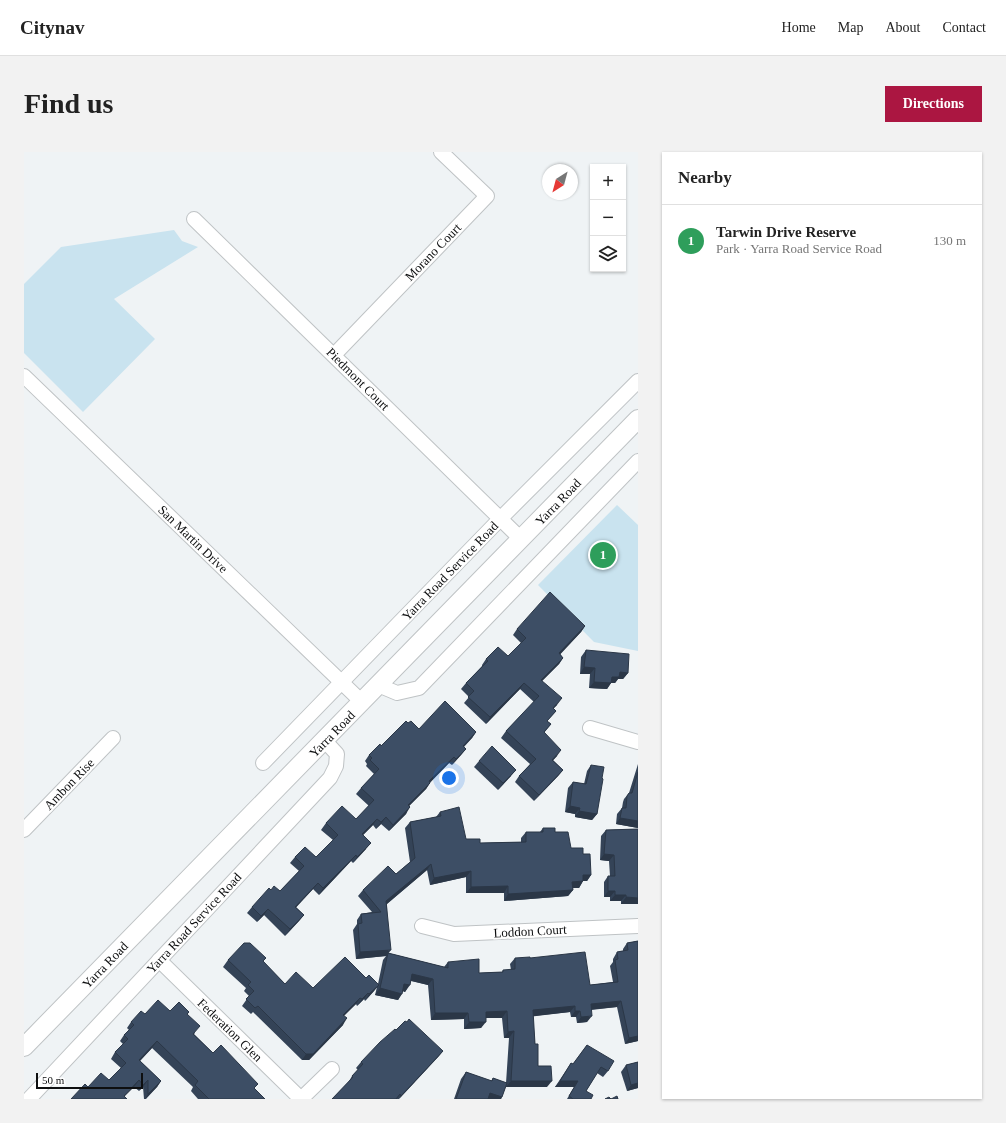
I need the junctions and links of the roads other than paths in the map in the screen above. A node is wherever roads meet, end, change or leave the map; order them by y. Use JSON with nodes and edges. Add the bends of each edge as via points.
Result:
{"nodes":[{"id":1,"x":441,"y":152,"type":"edge"},
{"id":2,"x":194,"y":219,"type":"dead end"},
{"id":3,"x":334,"y":355,"type":"junction"},
{"id":4,"x":24,"y":376,"type":"edge"},
{"id":5,"x":638,"y":381,"type":"edge"},
{"id":6,"x":638,"y":419,"type":"edge"},
{"id":7,"x":638,"y":461,"type":"edge"},
{"id":8,"x":500,"y":519,"type":"junction"},
{"id":9,"x":521,"y":539,"type":"junction"},
{"id":10,"x":342,"y":682,"type":"junction"},
{"id":11,"x":378,"y":685,"type":"junction"},
{"id":12,"x":362,"y":702,"type":"junction"},
{"id":13,"x":590,"y":728,"type":"dead end"},
{"id":14,"x":113,"y":738,"type":"dead end"},
{"id":15,"x":326,"y":741,"type":"junction"},
{"id":16,"x":638,"y":742,"type":"edge"},
{"id":17,"x":263,"y":763,"type":"dead end"},
{"id":18,"x":24,"y":830,"type":"edge"},
{"id":19,"x":422,"y":926,"type":"dead end"},
{"id":20,"x":638,"y":926,"type":"edge"},
{"id":21,"x":159,"y":960,"type":"junction"},
{"id":22,"x":24,"y":1047,"type":"edge"},
{"id":23,"x":332,"y":1069,"type":"dead end"},
{"id":24,"x":29,"y":1099,"type":"edge"},
{"id":25,"x":301,"y":1099,"type":"edge"}],
"edges":[{"from":1,"to":3,"type":"street","name":"Morano Court","via":[[487,196]]},
{"from":2,"to":3,"type":"street","name":"Piedmont Court"},
{"from":3,"to":8,"type":"street","name":"Piedmont Court"},
{"from":4,"to":10,"type":"street","name":"San Martin Drive"},
{"from":5,"to":8,"type":"street","name":"Yarra Road Service Road"},
{"from":6,"to":9,"type":"main road","name":"Yarra Road"},
{"from":7,"to":11,"type":"street","via":[[419,688],[397,693]]},
{"from":8,"to":9,"type":"street","name":"Piedmont Court"},
{"from":8,"to":10,"type":"street","name":"Yarra Road Service Road"},
{"from":9,"to":11,"type":"main road","name":"Yarra Road"},
{"from":10,"to":12,"type":"street","name":"San Martin Drive"},
{"from":10,"to":17,"type":"street","name":"Yarra Road Service Road"},
{"from":11,"to":12,"type":"main road","name":"Yarra Road"},
{"from":12,"to":15,"type":"main road","name":"Yarra Road"},
{"from":13,"to":16,"type":"street"},
{"from":14,"to":18,"type":"street","name":"Ambon Rise"},
{"from":15,"to":21,"type":"street","name":"Yarra Road Service Road","via":[[337,754],[336,766],[330,778]]},
{"from":15,"to":22,"type":"main road","name":"Yarra Road"},
{"from":19,"to":20,"type":"street","name":"Loddon Court","via":[[454,934]]},
{"from":21,"to":24,"type":"street","name":"Yarra Road Service Road"},
{"from":21,"to":25,"type":"street","name":"Federation Glen"},
{"from":23,"to":25,"type":"street","name":"Federation Glen"}]}
